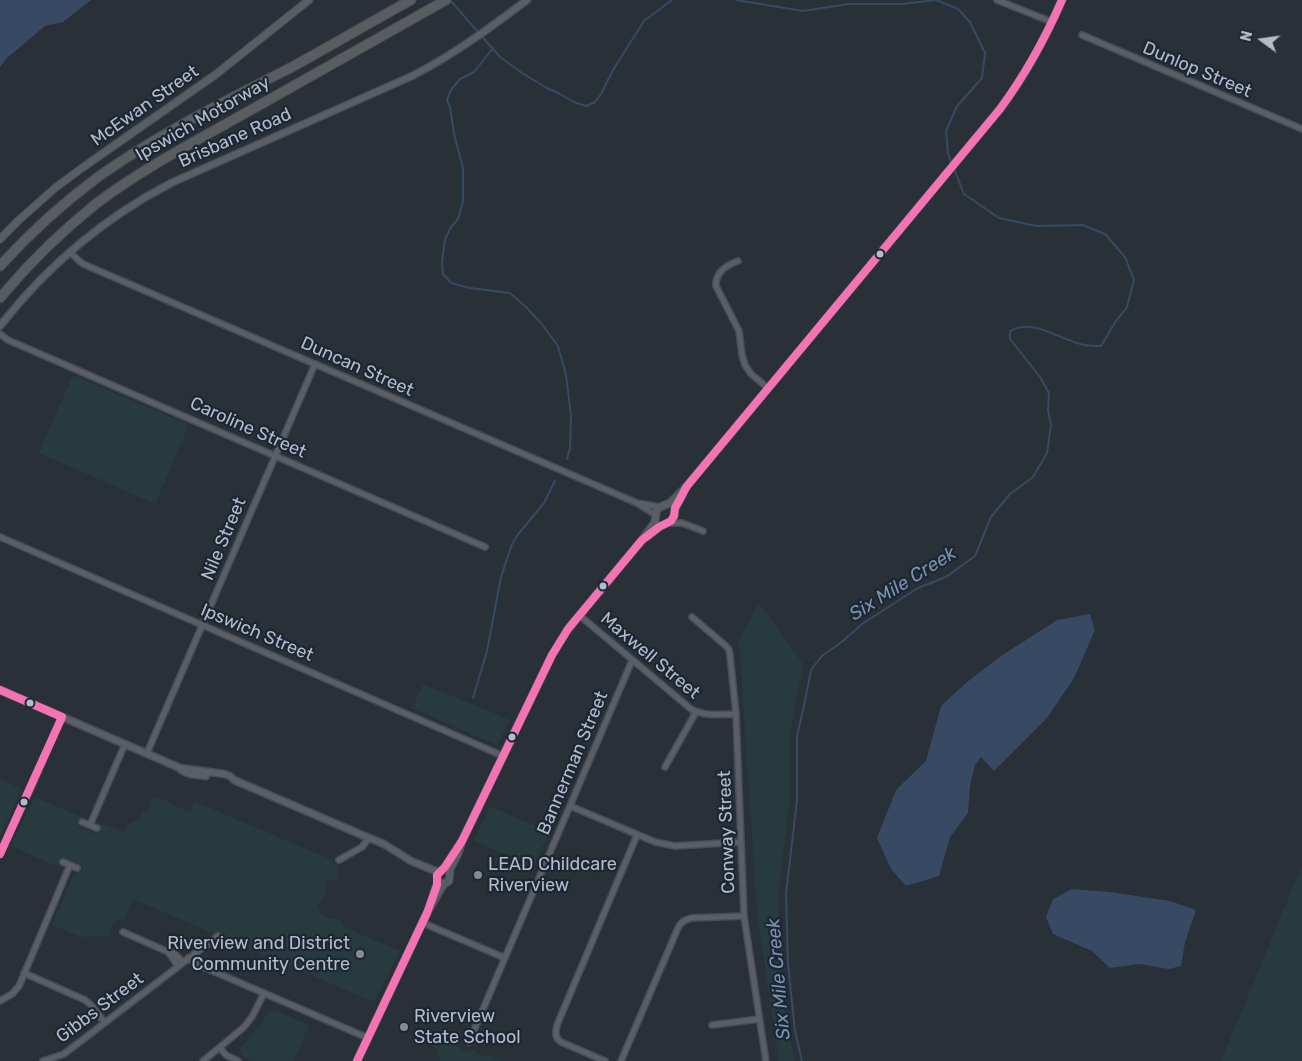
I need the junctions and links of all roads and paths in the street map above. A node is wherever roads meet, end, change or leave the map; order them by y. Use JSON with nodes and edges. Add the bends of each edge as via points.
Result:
{"nodes":[{"id":1,"x":309,"y":0,"type":"edge"},
{"id":2,"x":410,"y":0,"type":"edge"},
{"id":3,"x":446,"y":0,"type":"edge"},
{"id":4,"x":527,"y":0,"type":"edge"},
{"id":5,"x":997,"y":0,"type":"edge"},
{"id":6,"x":1062,"y":0,"type":"edge"},
{"id":7,"x":1052,"y":22,"type":"junction"},
{"id":8,"x":1082,"y":35,"type":"dead end"},
{"id":9,"x":1302,"y":129,"type":"edge"},
{"id":10,"x":0,"y":239,"type":"edge"},
{"id":11,"x":70,"y":252,"type":"junction"},
{"id":12,"x":738,"y":261,"type":"dead end"},
{"id":13,"x":0,"y":266,"type":"edge"},
{"id":14,"x":0,"y":298,"type":"edge"},
{"id":15,"x":0,"y":326,"type":"edge"},
{"id":16,"x":0,"y":334,"type":"edge"},
{"id":17,"x":315,"y":364,"type":"junction"},
{"id":18,"x":768,"y":388,"type":"junction"},
{"id":19,"x":275,"y":455,"type":"junction"},
{"id":20,"x":688,"y":486,"type":"junction"},
{"id":21,"x":637,"y":503,"type":"junction"},
{"id":22,"x":663,"y":506,"type":"junction"},
{"id":23,"x":674,"y":515,"type":"junction"},
{"id":24,"x":656,"y":517,"type":"junction"},
{"id":25,"x":667,"y":524,"type":"junction"},
{"id":26,"x":682,"y":524,"type":"junction"},
{"id":27,"x":703,"y":531,"type":"dead end"},
{"id":28,"x":0,"y":537,"type":"edge"},
{"id":29,"x":642,"y":540,"type":"junction"},
{"id":30,"x":485,"y":547,"type":"dead end"},
{"id":31,"x":579,"y":615,"type":"junction"},
{"id":32,"x":692,"y":617,"type":"dead end"},
{"id":33,"x":202,"y":624,"type":"junction"},
{"id":34,"x":633,"y":660,"type":"junction"},
{"id":35,"x":0,"y":690,"type":"edge"},
{"id":36,"x":696,"y":712,"type":"junction"},
{"id":37,"x":736,"y":714,"type":"junction"},
{"id":38,"x":62,"y":717,"type":"junction"},
{"id":39,"x":125,"y":744,"type":"junction"},
{"id":40,"x":146,"y":753,"type":"junction"},
{"id":41,"x":503,"y":756,"type":"junction"},
{"id":42,"x":666,"y":767,"type":"dead end"},
{"id":43,"x":570,"y":806,"type":"junction"},
{"id":44,"x":82,"y":822,"type":"dead end"},
{"id":45,"x":90,"y":825,"type":"junction"},
{"id":46,"x":97,"y":828,"type":"dead end"},
{"id":47,"x":638,"y":835,"type":"junction"},
{"id":48,"x":369,"y":838,"type":"junction"},
{"id":49,"x":741,"y":842,"type":"junction"},
{"id":50,"x":0,"y":854,"type":"edge"},
{"id":51,"x":339,"y":860,"type":"dead end"},
{"id":52,"x":63,"y":862,"type":"dead end"},
{"id":53,"x":70,"y":865,"type":"junction"},
{"id":54,"x":77,"y":868,"type":"dead end"},
{"id":55,"x":442,"y":877,"type":"junction"},
{"id":56,"x":744,"y":916,"type":"junction"},
{"id":57,"x":423,"y":923,"type":"junction"},
{"id":58,"x":123,"y":932,"type":"dead end"},
{"id":59,"x":218,"y":936,"type":"dead end"},
{"id":60,"x":166,"y":951,"type":"junction"},
{"id":61,"x":194,"y":954,"type":"junction"},
{"id":62,"x":505,"y":958,"type":"junction"},
{"id":63,"x":186,"y":960,"type":"junction"},
{"id":64,"x":178,"y":966,"type":"junction"},
{"id":65,"x":208,"y":969,"type":"junction"},
{"id":66,"x":24,"y":973,"type":"junction"},
{"id":67,"x":264,"y":993,"type":"junction"},
{"id":68,"x":0,"y":1001,"type":"edge"},
{"id":69,"x":759,"y":1019,"type":"junction"},
{"id":70,"x":105,"y":1023,"type":"junction"},
{"id":71,"x":712,"y":1025,"type":"dead end"},
{"id":72,"x":368,"y":1038,"type":"junction"},
{"id":73,"x":469,"y":1042,"type":"dead end"},
{"id":74,"x":220,"y":1048,"type":"junction"},
{"id":75,"x":43,"y":1061,"type":"edge"},
{"id":76,"x":203,"y":1061,"type":"edge"},
{"id":77,"x":238,"y":1061,"type":"edge"},
{"id":78,"x":356,"y":1061,"type":"edge"},
{"id":79,"x":605,"y":1061,"type":"edge"},
{"id":80,"x":621,"y":1061,"type":"edge"},
{"id":81,"x":766,"y":1061,"type":"edge"}],
"edges":[{"from":1,"to":10,"type":"main road","name":"McEwan Street","via":[[215,75],[55,188]]},
{"from":2,"to":13,"type":"highway","name":"Ipswich Motorway","via":[[124,160],[48,219]]},
{"from":3,"to":14,"type":"highway","name":"Ipswich Motorway","via":[[148,168],[60,235]]},
{"from":4,"to":11,"type":"street","name":"Brisbane Road","via":[[447,57],[391,86],[139,200]]},
{"from":5,"to":7,"type":"street"},
{"from":6,"to":7,"type":"main road"},
{"from":7,"to":18,"type":"main road","via":[[1014,89]]},
{"from":8,"to":9,"type":"street","name":"Dunlop Street"},
{"from":11,"to":15,"type":"street","name":"Brisbane Road","via":[[20,301]]},
{"from":11,"to":17,"type":"street","name":"Duncan Street","via":[[83,264]]},
{"from":12,"to":18,"type":"street","via":[[720,273],[716,286],[738,326],[745,365]]},
{"from":16,"to":19,"type":"street","name":"Caroline Street"},
{"from":17,"to":19,"type":"street","name":"Nile Street"},
{"from":17,"to":21,"type":"street","name":"Duncan Street"},
{"from":18,"to":20,"type":"main road"},
{"from":19,"to":30,"type":"street","name":"Caroline Street"},
{"from":19,"to":33,"type":"street","name":"Nile Street"},
{"from":20,"to":22,"type":"main road"},
{"from":20,"to":23,"type":"main road","via":[[676,505]]},
{"from":21,"to":22,"type":"street","name":"Duncan Street"},
{"from":21,"to":24,"type":"street","name":"Duncan Street"},
{"from":22,"to":23,"type":"main road","via":[[672,510]]},
{"from":22,"to":24,"type":"main road","via":[[657,510]]},
{"from":23,"to":25,"type":"main road"},
{"from":23,"to":26,"type":"street"},
{"from":24,"to":25,"type":"main road","via":[[660,523]]},
{"from":24,"to":29,"type":"main road"},
{"from":25,"to":26,"type":"street"},
{"from":25,"to":29,"type":"main road"},
{"from":26,"to":27,"type":"street"},
{"from":28,"to":33,"type":"street","name":"Ipswich Street"},
{"from":29,"to":31,"type":"main road"},
{"from":31,"to":34,"type":"street","name":"Maxwell Street"},
{"from":31,"to":41,"type":"main road","via":[[556,647]]},
{"from":32,"to":37,"type":"street","name":"Conway Street","via":[[729,650]]},
{"from":33,"to":40,"type":"street","name":"Nile Street"},
{"from":33,"to":41,"type":"street","name":"Ipswich Street"},
{"from":34,"to":36,"type":"street","name":"Maxwell Street"},
{"from":34,"to":43,"type":"street","name":"Bannerman Street"},
{"from":35,"to":38,"type":"street"},
{"from":36,"to":37,"type":"street","name":"Maxwell Street"},
{"from":36,"to":42,"type":"street"},
{"from":37,"to":49,"type":"street","name":"Conway Street"},
{"from":38,"to":39,"type":"street"},
{"from":38,"to":50,"type":"street"},
{"from":39,"to":40,"type":"street"},
{"from":39,"to":45,"type":"street"},
{"from":40,"to":48,"type":"street","via":[[180,768],[230,776]]},
{"from":41,"to":55,"type":"main road"},
{"from":43,"to":47,"type":"street"},
{"from":43,"to":62,"type":"street","name":"Bannerman Street"},
{"from":44,"to":45,"type":"street"},
{"from":45,"to":46,"type":"street"},
{"from":47,"to":49,"type":"street","via":[[671,846]]},
{"from":47,"to":79,"type":"street","via":[[556,1030],[556,1038],[561,1042]]},
{"from":48,"to":51,"type":"street","via":[[362,847]]},
{"from":48,"to":55,"type":"street","via":[[402,861]]},
{"from":49,"to":56,"type":"street","name":"Conway Street"},
{"from":52,"to":53,"type":"street"},
{"from":53,"to":54,"type":"street"},
{"from":53,"to":66,"type":"street"},
{"from":55,"to":57,"type":"street"},
{"from":56,"to":69,"type":"street","name":"Conway Street"},
{"from":56,"to":80,"type":"street","via":[[690,918],[681,923]]},
{"from":57,"to":62,"type":"street"},
{"from":57,"to":72,"type":"street"},
{"from":58,"to":60,"type":"street"},
{"from":59,"to":61,"type":"street","name":"Gibbs Street"},
{"from":60,"to":63,"type":"street"},
{"from":60,"to":64,"type":"street"},
{"from":61,"to":63,"type":"street","name":"Gibbs Street"},
{"from":61,"to":65,"type":"street"},
{"from":62,"to":73,"type":"street","name":"Bannerman Street"},
{"from":63,"to":64,"type":"street","name":"Gibbs Street"},
{"from":63,"to":65,"type":"street"},
{"from":64,"to":70,"type":"street","name":"Gibbs Street"},
{"from":65,"to":67,"type":"street"},
{"from":66,"to":68,"type":"street","via":[[16,990]]},
{"from":66,"to":70,"type":"street","via":[[85,1000]]},
{"from":67,"to":72,"type":"street"},
{"from":67,"to":74,"type":"street","via":[[244,1028]]},
{"from":69,"to":71,"type":"street"},
{"from":69,"to":81,"type":"street","name":"Conway Street"},
{"from":70,"to":75,"type":"street","name":"Gibbs Street","via":[[64,1054]]},
{"from":72,"to":78,"type":"street"},
{"from":74,"to":76,"type":"street"},
{"from":74,"to":77,"type":"street"}]}
